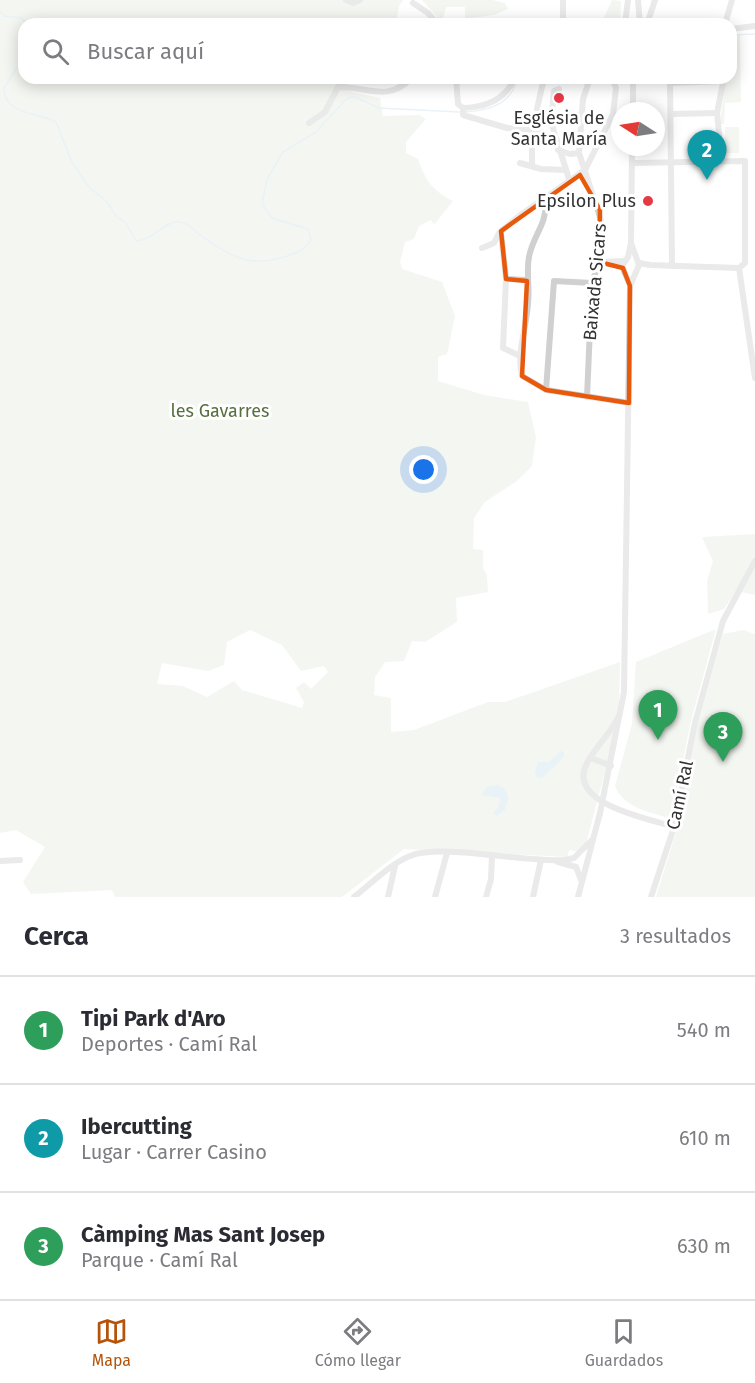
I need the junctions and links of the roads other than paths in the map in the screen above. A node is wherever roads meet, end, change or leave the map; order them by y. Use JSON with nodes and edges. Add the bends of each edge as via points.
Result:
{"nodes":[{"id":1,"x":346,"y":0,"type":"edge"},
{"id":2,"x":360,"y":0,"type":"edge"},
{"id":3,"x":563,"y":0,"type":"edge"},
{"id":4,"x":627,"y":0,"type":"edge"},
{"id":5,"x":638,"y":0,"type":"edge"},
{"id":6,"x":655,"y":0,"type":"edge"},
{"id":7,"x":732,"y":0,"type":"edge"},
{"id":8,"x":413,"y":3,"type":"dead end"},
{"id":9,"x":432,"y":18,"type":"edge"},
{"id":10,"x":563,"y":18,"type":"edge"},
{"id":11,"x":626,"y":18,"type":"edge"},
{"id":12,"x":640,"y":18,"type":"edge"},
{"id":13,"x":649,"y":18,"type":"edge"},
{"id":14,"x":727,"y":18,"type":"edge"},
{"id":15,"x":755,"y":26,"type":"edge"},
{"id":16,"x":737,"y":28,"type":"edge"},
{"id":17,"x":403,"y":84,"type":"edge"},
{"id":18,"x":456,"y":84,"type":"edge"},
{"id":19,"x":512,"y":84,"type":"edge"},
{"id":20,"x":543,"y":84,"type":"edge"},
{"id":21,"x":588,"y":84,"type":"edge"},
{"id":22,"x":614,"y":84,"type":"edge"},
{"id":23,"x":633,"y":84,"type":"edge"},
{"id":24,"x":670,"y":84,"type":"edge"},
{"id":25,"x":722,"y":84,"type":"edge"},
{"id":26,"x":559,"y":89,"type":"dead end"},
{"id":27,"x":633,"y":102,"type":"edge"},
{"id":28,"x":463,"y":110,"type":"junction"},
{"id":29,"x":671,"y":114,"type":"junction"},
{"id":30,"x":717,"y":114,"type":"junction"},
{"id":31,"x":584,"y":115,"type":"junction"},
{"id":32,"x":544,"y":118,"type":"junction"},
{"id":33,"x":553,"y":118,"type":"junction"},
{"id":34,"x":309,"y":123,"type":"dead end"},
{"id":35,"x":532,"y":130,"type":"junction"},
{"id":36,"x":558,"y":150,"type":"junction"},
{"id":37,"x":579,"y":153,"type":"junction"},
{"id":38,"x":632,"y":156,"type":"edge"},
{"id":39,"x":722,"y":161,"type":"junction"},
{"id":40,"x":671,"y":162,"type":"junction"},
{"id":41,"x":520,"y":163,"type":"dead end"},
{"id":42,"x":632,"y":163,"type":"junction"},
{"id":43,"x":532,"y":165,"type":"junction"},
{"id":44,"x":565,"y":170,"type":"junction"},
{"id":45,"x":582,"y":173,"type":"junction"},
{"id":46,"x":568,"y":179,"type":"junction"},
{"id":47,"x":546,"y":200,"type":"junction"},
{"id":48,"x":501,"y":231,"type":"junction"},
{"id":49,"x":482,"y":248,"type":"dead end"},
{"id":50,"x":599,"y":262,"type":"junction"},
{"id":51,"x":631,"y":265,"type":"junction"},
{"id":52,"x":672,"y":266,"type":"junction"},
{"id":53,"x":739,"y":268,"type":"junction"},
{"id":54,"x":506,"y":279,"type":"junction"},
{"id":55,"x":526,"y":280,"type":"junction"},
{"id":56,"x":592,"y":283,"type":"junction"},
{"id":57,"x":747,"y":312,"type":"junction"},
{"id":58,"x":755,"y":312,"type":"edge"},
{"id":59,"x":520,"y":356,"type":"junction"},
{"id":60,"x":755,"y":378,"type":"edge"},
{"id":61,"x":546,"y":390,"type":"junction"},
{"id":62,"x":587,"y":397,"type":"junction"},
{"id":63,"x":629,"y":403,"type":"junction"},
{"id":64,"x":755,"y":561,"type":"edge"},
{"id":65,"x":623,"y":705,"type":"junction"},
{"id":66,"x":591,"y":758,"type":"junction"},
{"id":67,"x":611,"y":766,"type":"junction"},
{"id":68,"x":676,"y":827,"type":"junction"},
{"id":69,"x":592,"y":840,"type":"junction"},
{"id":70,"x":447,"y":853,"type":"junction"},
{"id":71,"x":492,"y":856,"type":"junction"},
{"id":72,"x":574,"y":858,"type":"junction"},
{"id":73,"x":21,"y":860,"type":"dead end"},
{"id":74,"x":541,"y":860,"type":"junction"},
{"id":75,"x":0,"y":861,"type":"edge"},
{"id":76,"x":552,"y":861,"type":"junction"},
{"id":77,"x":395,"y":865,"type":"junction"},
{"id":78,"x":585,"y":865,"type":"junction"},
{"id":79,"x":576,"y":867,"type":"junction"},
{"id":80,"x":581,"y":882,"type":"junction"},
{"id":81,"x":354,"y":897,"type":"edge"},
{"id":82,"x":388,"y":897,"type":"edge"},
{"id":83,"x":435,"y":897,"type":"edge"},
{"id":84,"x":486,"y":897,"type":"edge"},
{"id":85,"x":533,"y":897,"type":"edge"},
{"id":86,"x":578,"y":897,"type":"edge"},
{"id":87,"x":651,"y":897,"type":"edge"}],
"edges":[{"from":1,"to":2,"type":"street"},
{"from":3,"to":10,"type":"street"},
{"from":4,"to":11,"type":"street"},
{"from":5,"to":12,"type":"street"},
{"from":6,"to":13,"type":"street"},
{"from":7,"to":14,"type":"street"},
{"from":8,"to":9,"type":"street"},
{"from":15,"to":16,"type":"street"},
{"from":17,"to":34,"type":"street","via":[[376,93],[338,87],[325,112]]},
{"from":18,"to":28,"type":"street","via":[[458,104]]},
{"from":19,"to":28,"type":"street","via":[[496,101]]},
{"from":20,"to":32,"type":"street","via":[[537,109]]},
{"from":21,"to":31,"type":"street","via":[[583,99]]},
{"from":22,"to":45,"type":"street","via":[[612,114]]},
{"from":23,"to":27,"type":"street"},
{"from":24,"to":29,"type":"street"},
{"from":25,"to":30,"type":"street"},
{"from":26,"to":33,"type":"street","via":[[554,91]]},
{"from":28,"to":35,"type":"street"},
{"from":29,"to":30,"type":"street"},
{"from":29,"to":40,"type":"street"},
{"from":30,"to":39,"type":"street"},
{"from":31,"to":33,"type":"street"},
{"from":31,"to":37,"type":"street"},
{"from":32,"to":33,"type":"street"},
{"from":32,"to":35,"type":"street","via":[[541,127]]},
{"from":33,"to":36,"type":"street"},
{"from":35,"to":43,"type":"street"},
{"from":36,"to":37,"type":"street"},
{"from":36,"to":44,"type":"street"},
{"from":37,"to":45,"type":"street"},
{"from":38,"to":42,"type":"street"},
{"from":39,"to":40,"type":"street"},
{"from":39,"to":53,"type":"street","via":[[745,161],[745,263]]},
{"from":40,"to":42,"type":"street"},
{"from":40,"to":52,"type":"street"},
{"from":41,"to":43,"type":"street"},
{"from":42,"to":51,"type":"street"},
{"from":43,"to":44,"type":"street"},
{"from":44,"to":46,"type":"street"},
{"from":45,"to":46,"type":"street"},
{"from":45,"to":50,"type":"street","name":"Baixada Sicars","via":[[600,210]]},
{"from":46,"to":47,"type":"street"},
{"from":47,"to":48,"type":"street"},
{"from":47,"to":55,"type":"street","via":[[545,220],[531,251]]},
{"from":48,"to":49,"type":"street","via":[[494,243]]},
{"from":48,"to":54,"type":"street"},
{"from":50,"to":51,"type":"street"},
{"from":50,"to":56,"type":"street","name":"Baixada Sicars"},
{"from":51,"to":52,"type":"street"},
{"from":51,"to":63,"type":"street"},
{"from":52,"to":53,"type":"street"},
{"from":53,"to":57,"type":"street"},
{"from":54,"to":55,"type":"street"},
{"from":54,"to":59,"type":"street","via":[[503,348]]},
{"from":55,"to":59,"type":"street","via":[[529,301]]},
{"from":56,"to":61,"type":"street","via":[[554,281]]},
{"from":56,"to":62,"type":"street","name":"Baixada Sicars"},
{"from":57,"to":58,"type":"street"},
{"from":57,"to":60,"type":"street"},
{"from":59,"to":61,"type":"street","via":[[522,376]]},
{"from":61,"to":62,"type":"street"},
{"from":62,"to":63,"type":"street"},
{"from":63,"to":65,"type":"street"},
{"from":64,"to":68,"type":"street","name":"Camí Ral","via":[[723,621],[695,723]]},
{"from":65,"to":66,"type":"street","via":[[612,732]]},
{"from":65,"to":67,"type":"street"},
{"from":66,"to":67,"type":"street"},
{"from":66,"to":68,"type":"street","via":[[584,776],[592,797]]},
{"from":67,"to":69,"type":"street","bridge":true},
{"from":68,"to":87,"type":"street","name":"Camí Ral"},
{"from":69,"to":72,"type":"street"},
{"from":69,"to":78,"type":"street"},
{"from":70,"to":71,"type":"street"},
{"from":70,"to":77,"type":"street","via":[[417,854]]},
{"from":70,"to":83,"type":"street"},
{"from":71,"to":74,"type":"street"},
{"from":71,"to":84,"type":"street"},
{"from":72,"to":76,"type":"street"},
{"from":72,"to":78,"type":"street"},
{"from":73,"to":75,"type":"street"},
{"from":74,"to":76,"type":"street"},
{"from":74,"to":85,"type":"street"},
{"from":76,"to":79,"type":"street"},
{"from":77,"to":81,"type":"street"},
{"from":77,"to":82,"type":"street"},
{"from":78,"to":79,"type":"street"},
{"from":78,"to":80,"type":"street"},
{"from":79,"to":80,"type":"street"},
{"from":80,"to":86,"type":"street"}]}
